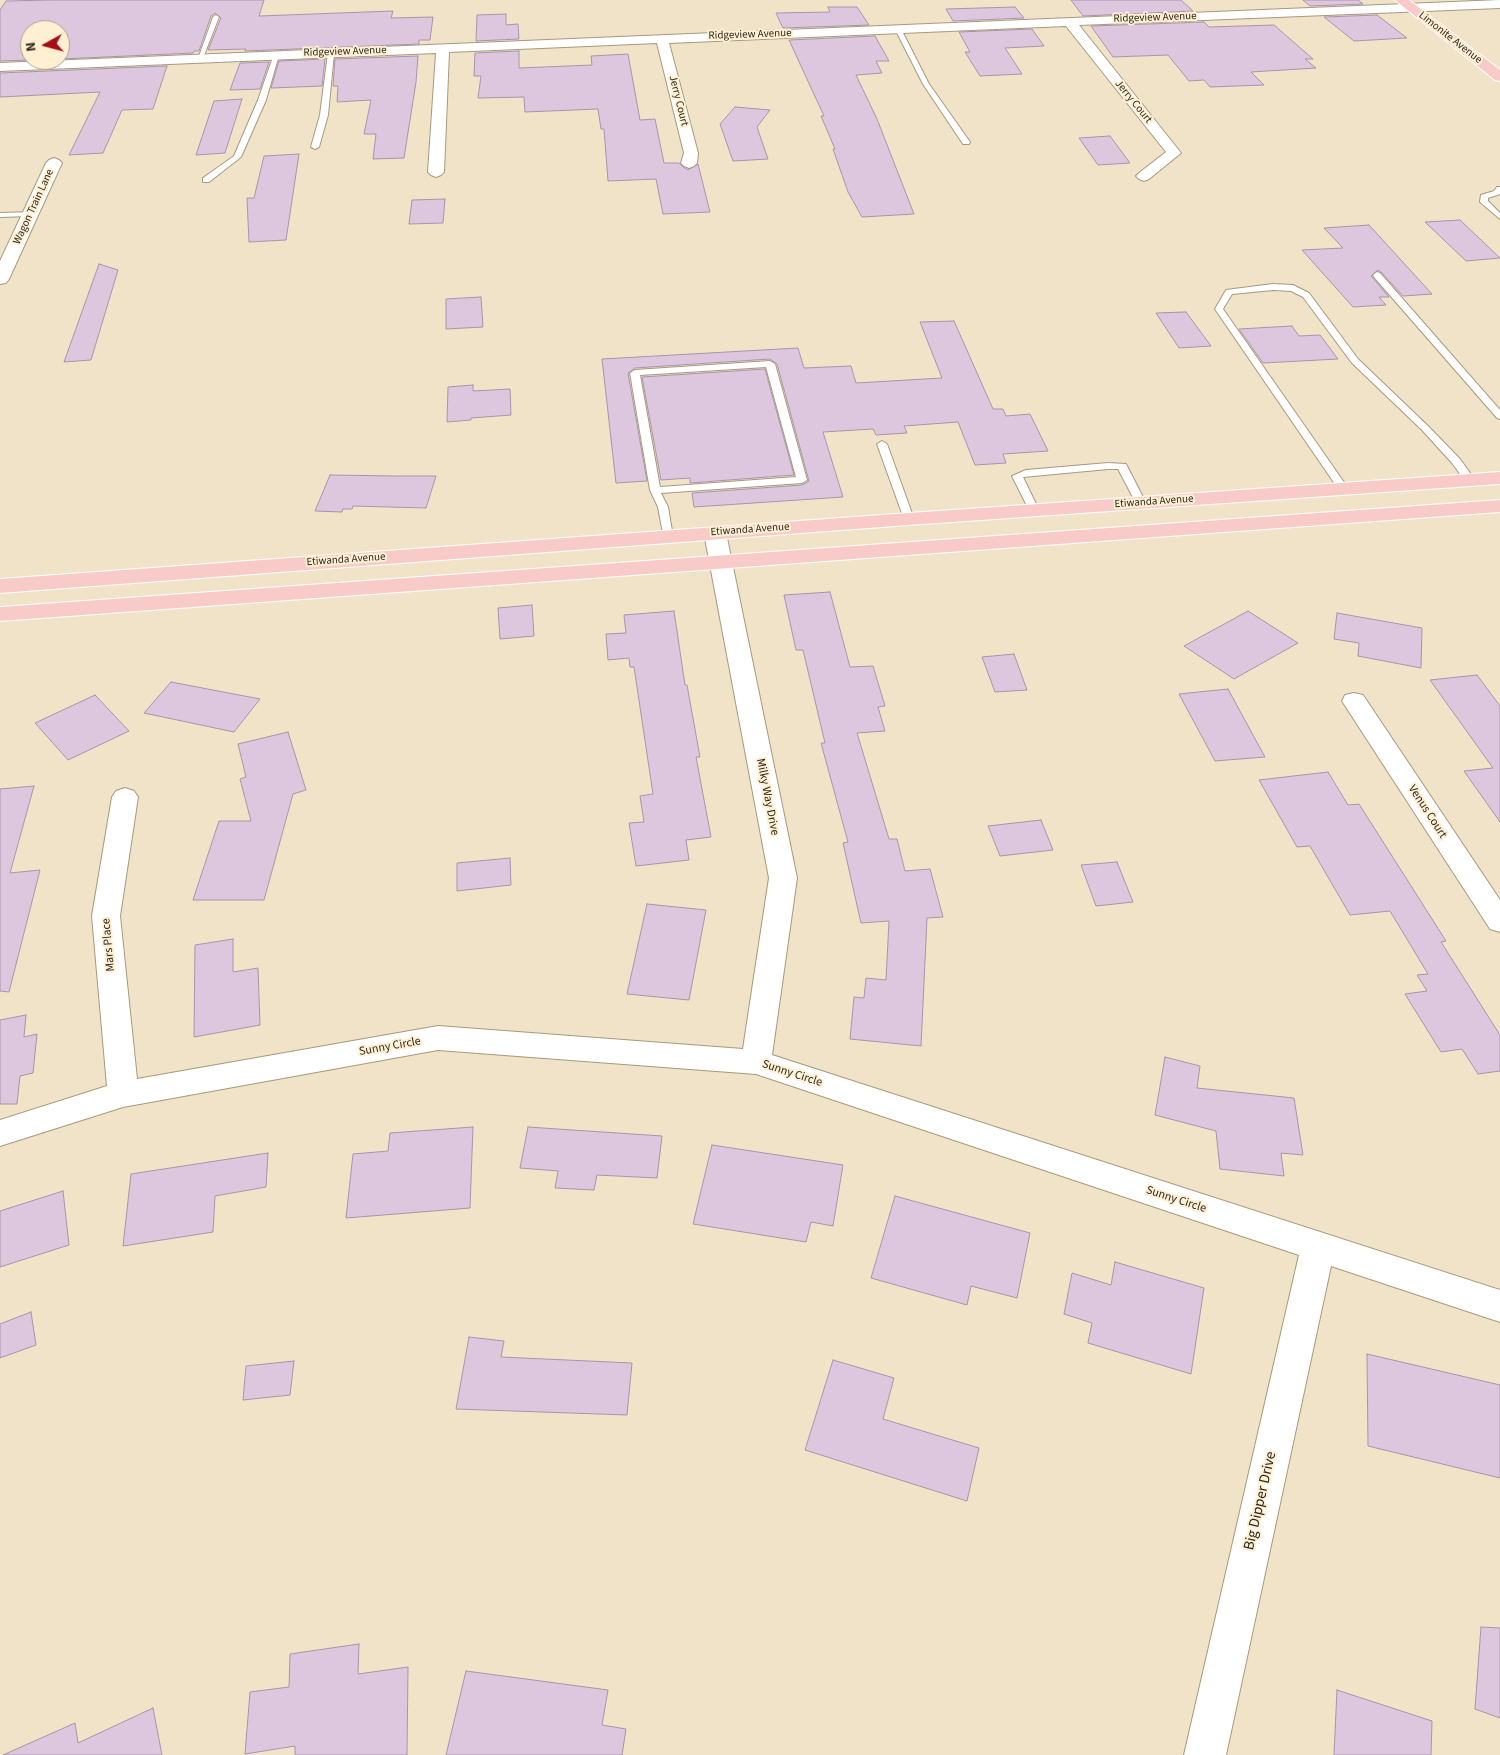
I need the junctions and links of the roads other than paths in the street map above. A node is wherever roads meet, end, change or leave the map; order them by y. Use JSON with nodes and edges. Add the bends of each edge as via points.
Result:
{"nodes":[{"id":1,"x":1406,"y":4,"type":"edge"},
{"id":2,"x":1500,"y":4,"type":"edge"},
{"id":3,"x":216,"y":17,"type":"dead end"},
{"id":4,"x":1069,"y":21,"type":"junction"},
{"id":5,"x":898,"y":29,"type":"junction"},
{"id":6,"x":662,"y":39,"type":"junction"},
{"id":7,"x":443,"y":48,"type":"junction"},
{"id":8,"x":331,"y":53,"type":"junction"},
{"id":9,"x":276,"y":55,"type":"junction"},
{"id":10,"x":200,"y":58,"type":"junction"},
{"id":11,"x":0,"y":67,"type":"edge"},
{"id":12,"x":1500,"y":77,"type":"edge"},
{"id":13,"x":966,"y":142,"type":"dead end"},
{"id":14,"x":315,"y":147,"type":"dead end"},
{"id":15,"x":54,"y":163,"type":"dead end"},
{"id":16,"x":689,"y":163,"type":"dead end"},
{"id":17,"x":436,"y":172,"type":"dead end"},
{"id":18,"x":1144,"y":176,"type":"dead end"},
{"id":19,"x":206,"y":180,"type":"dead end"},
{"id":20,"x":1500,"y":189,"type":"edge"},
{"id":21,"x":30,"y":214,"type":"junction"},
{"id":22,"x":0,"y":215,"type":"edge"},
{"id":23,"x":1500,"y":217,"type":"edge"},
{"id":24,"x":1377,"y":275,"type":"dead end"},
{"id":25,"x":0,"y":279,"type":"edge"},
{"id":26,"x":1500,"y":416,"type":"edge"},
{"id":27,"x":882,"y":444,"type":"dead end"},
{"id":28,"x":1500,"y":478,"type":"edge"},
{"id":29,"x":1470,"y":480,"type":"junction"},
{"id":30,"x":1343,"y":488,"type":"junction"},
{"id":31,"x":655,"y":490,"type":"junction"},
{"id":32,"x":1141,"y":503,"type":"junction"},
{"id":33,"x":1500,"y":506,"type":"edge"},
{"id":34,"x":1034,"y":510,"type":"junction"},
{"id":35,"x":909,"y":519,"type":"junction"},
{"id":36,"x":715,"y":533,"type":"junction"},
{"id":37,"x":668,"y":537,"type":"junction"},
{"id":38,"x":722,"y":563,"type":"junction"},
{"id":39,"x":0,"y":586,"type":"edge"},
{"id":40,"x":0,"y":614,"type":"edge"},
{"id":41,"x":1354,"y":701,"type":"dead end"},
{"id":42,"x":125,"y":797,"type":"dead end"},
{"id":43,"x":1500,"y":922,"type":"edge"},
{"id":44,"x":756,"y":1062,"type":"junction"},
{"id":45,"x":123,"y":1094,"type":"junction"},
{"id":46,"x":0,"y":1133,"type":"edge"},
{"id":47,"x":1318,"y":1247,"type":"junction"},
{"id":48,"x":1500,"y":1306,"type":"edge"},
{"id":49,"x":1205,"y":1755,"type":"edge"}],
"edges":[{"from":1,"to":2,"type":"street","name":"Ridgeview Avenue"},
{"from":1,"to":4,"type":"street","name":"Ridgeview Avenue"},
{"from":1,"to":12,"type":"main road","name":"Limonite Avenue"},
{"from":3,"to":10,"type":"lane"},
{"from":4,"to":5,"type":"street","name":"Ridgeview Avenue"},
{"from":4,"to":18,"type":"street","name":"Jerry Court","via":[[1174,153]]},
{"from":5,"to":6,"type":"street","name":"Ridgeview Avenue"},
{"from":5,"to":13,"type":"lane","via":[[926,83]]},
{"from":6,"to":7,"type":"street","name":"Ridgeview Avenue"},
{"from":6,"to":16,"type":"street","name":"Jerry Court","via":[[691,153]]},
{"from":7,"to":8,"type":"street","name":"Ridgeview Avenue"},
{"from":7,"to":17,"type":"street"},
{"from":8,"to":9,"type":"street","name":"Ridgeview Avenue"},
{"from":8,"to":14,"type":"lane","via":[[324,115]]},
{"from":9,"to":10,"type":"street","name":"Ridgeview Avenue"},
{"from":9,"to":19,"type":"lane","via":[[262,100],[237,157]]},
{"from":10,"to":11,"type":"street","name":"Ridgeview Avenue"},
{"from":15,"to":21,"type":"street","name":"Wagon Train Lane"},
{"from":20,"to":23,"type":"lane","via":[[1484,197],[1484,202]]},
{"from":21,"to":22,"type":"lane"},
{"from":21,"to":25,"type":"street","name":"Wagon Train Lane"},
{"from":24,"to":26,"type":"lane"},
{"from":27,"to":35,"type":"lane"},
{"from":28,"to":29,"type":"main road","name":"Etiwanda Avenue"},
{"from":29,"to":30,"type":"main road","name":"Etiwanda Avenue"},
{"from":29,"to":30,"type":"lane","via":[[1456,461],[1355,361],[1306,295],[1293,288],[1273,287],[1229,292],[1219,309]]},
{"from":30,"to":32,"type":"main road","name":"Etiwanda Avenue"},
{"from":31,"to":31,"type":"lane","via":[[635,373],[770,364],[802,480]]},
{"from":31,"to":37,"type":"lane","via":[[663,507]]},
{"from":32,"to":34,"type":"main road","name":"Etiwanda Avenue"},
{"from":32,"to":34,"type":"lane","via":[[1122,466],[1108,466],[1017,476]]},
{"from":33,"to":38,"type":"main road"},
{"from":34,"to":35,"type":"main road","name":"Etiwanda Avenue"},
{"from":35,"to":36,"type":"main road","name":"Etiwanda Avenue"},
{"from":36,"to":37,"type":"main road","name":"Etiwanda Avenue"},
{"from":36,"to":38,"type":"street","name":"Milky Way Drive"},
{"from":37,"to":39,"type":"main road","name":"Etiwanda Avenue"},
{"from":38,"to":40,"type":"main road"},
{"from":38,"to":44,"type":"street","name":"Milky Way Drive","via":[[783,878]]},
{"from":41,"to":43,"type":"street","name":"Venus Court"},
{"from":42,"to":45,"type":"street","name":"Mars Place","via":[[106,916]]},
{"from":44,"to":45,"type":"street","name":"Sunny Circle","via":[[438,1038]]},
{"from":44,"to":47,"type":"street","name":"Sunny Circle"},
{"from":45,"to":46,"type":"street","name":"Sunny Circle"},
{"from":47,"to":48,"type":"street","name":"Sunny Circle"},
{"from":47,"to":49,"type":"street","name":"Big Dipper Drive"}]}
